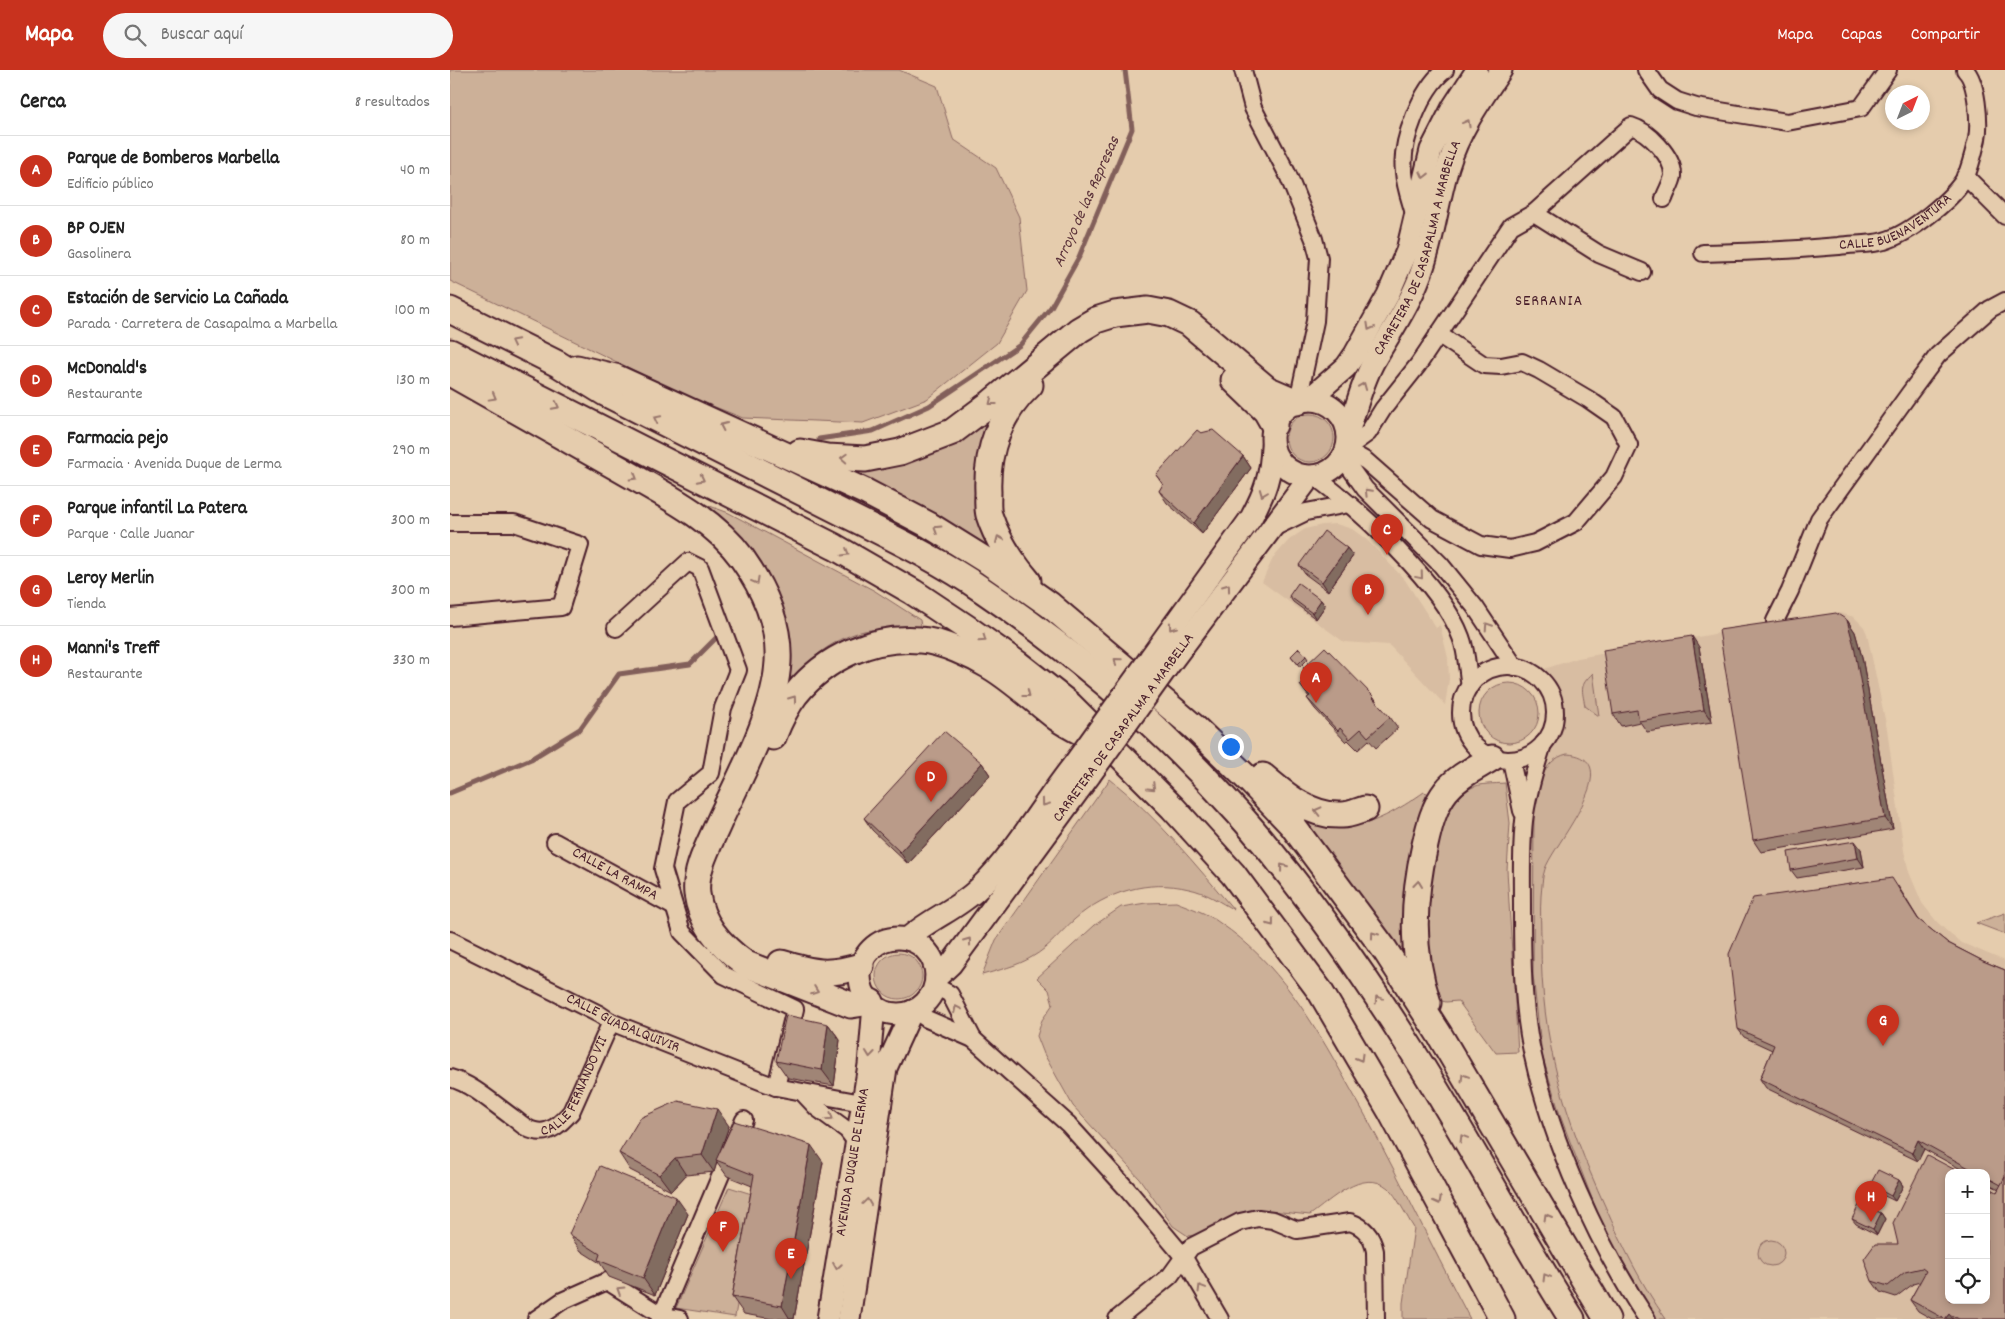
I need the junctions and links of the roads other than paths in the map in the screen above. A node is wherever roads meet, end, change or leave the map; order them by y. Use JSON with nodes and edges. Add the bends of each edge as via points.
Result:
{"nodes":[{"id":1,"x":1243,"y":70,"type":"edge"},
{"id":2,"x":1445,"y":70,"type":"edge"},
{"id":3,"x":1477,"y":70,"type":"edge"},
{"id":4,"x":1501,"y":70,"type":"edge"},
{"id":5,"x":1646,"y":70,"type":"edge"},
{"id":6,"x":1888,"y":70,"type":"edge"},
{"id":7,"x":1965,"y":70,"type":"edge"},
{"id":8,"x":1965,"y":176,"type":"junction"},
{"id":9,"x":1664,"y":199,"type":"dead end"},
{"id":10,"x":1534,"y":213,"type":"junction"},
{"id":11,"x":2005,"y":216,"type":"edge"},
{"id":12,"x":1415,"y":217,"type":"junction"},
{"id":13,"x":1703,"y":252,"type":"dead end"},
{"id":14,"x":1642,"y":272,"type":"dead end"},
{"id":15,"x":2005,"y":302,"type":"edge"},
{"id":16,"x":450,"y":310,"type":"edge"},
{"id":17,"x":1438,"y":334,"type":"junction"},
{"id":18,"x":450,"y":352,"type":"edge"},
{"id":19,"x":558,"y":364,"type":"junction"},
{"id":20,"x":450,"y":374,"type":"edge"},
{"id":21,"x":1301,"y":401,"type":"junction"},
{"id":22,"x":1273,"y":436,"type":"junction"},
{"id":23,"x":767,"y":446,"type":"junction"},
{"id":24,"x":1347,"y":446,"type":"junction"},
{"id":25,"x":1312,"y":477,"type":"junction"},
{"id":26,"x":1349,"y":504,"type":"junction"},
{"id":27,"x":450,"y":523,"type":"edge"},
{"id":28,"x":1269,"y":530,"type":"junction"},
{"id":29,"x":1050,"y":605,"type":"junction"},
{"id":30,"x":450,"y":617,"type":"edge"},
{"id":31,"x":1775,"y":622,"type":"edge"},
{"id":32,"x":616,"y":628,"type":"dead end"},
{"id":33,"x":1158,"y":663,"type":"junction"},
{"id":34,"x":1514,"y":667,"type":"junction"},
{"id":35,"x":1470,"y":686,"type":"junction"},
{"id":36,"x":1194,"y":727,"type":"junction"},
{"id":37,"x":1543,"y":744,"type":"junction"},
{"id":38,"x":1118,"y":753,"type":"junction"},
{"id":39,"x":1501,"y":759,"type":"junction"},
{"id":40,"x":1082,"y":770,"type":"junction"},
{"id":41,"x":1365,"y":809,"type":"dead end"},
{"id":42,"x":1524,"y":821,"type":"junction"},
{"id":43,"x":555,"y":842,"type":"dead end"},
{"id":44,"x":674,"y":907,"type":"junction"},
{"id":45,"x":907,"y":939,"type":"junction"},
{"id":46,"x":450,"y":940,"type":"edge"},
{"id":47,"x":862,"y":966,"type":"junction"},
{"id":48,"x":936,"y":982,"type":"junction"},
{"id":49,"x":873,"y":1004,"type":"junction"},
{"id":50,"x":913,"y":1011,"type":"junction"},
{"id":51,"x":611,"y":1022,"type":"junction"},
{"id":52,"x":1439,"y":1034,"type":"junction"},
{"id":53,"x":973,"y":1039,"type":"junction"},
{"id":54,"x":450,"y":1078,"type":"edge"},
{"id":55,"x":776,"y":1086,"type":"junction"},
{"id":56,"x":802,"y":1092,"type":"junction"},
{"id":57,"x":862,"y":1103,"type":"junction"},
{"id":58,"x":744,"y":1120,"type":"dead end"},
{"id":59,"x":856,"y":1142,"type":"junction"},
{"id":60,"x":1182,"y":1256,"type":"junction"},
{"id":61,"x":668,"y":1318,"type":"edge"},
{"id":62,"x":536,"y":1319,"type":"edge"},
{"id":63,"x":828,"y":1319,"type":"edge"},
{"id":64,"x":848,"y":1319,"type":"edge"},
{"id":65,"x":1117,"y":1319,"type":"edge"},
{"id":66,"x":1220,"y":1319,"type":"edge"},
{"id":67,"x":1376,"y":1319,"type":"edge"},
{"id":68,"x":1502,"y":1319,"type":"edge"},
{"id":69,"x":1572,"y":1319,"type":"edge"},
{"id":70,"x":1607,"y":1319,"type":"edge"},
{"id":71,"x":1647,"y":1319,"type":"edge"}],
"edges":[{"from":1,"to":21,"type":"street","via":[[1253,108],[1288,175],[1319,258],[1315,321]]},
{"from":2,"to":12,"type":"street","via":[[1416,108],[1407,142],[1404,170]]},
{"from":3,"to":12,"type":"main road","name":"CARRETERA DE CASAPALMA A MARBELLA","one_way":true,"via":[[1436,137]]},
{"from":24,"to":4,"type":"main road","name":"CARRETERA DE CASAPALMA A MARBELLA","one_way":true,"via":[[1370,370],[1422,272],[1448,166],[1458,139]]},
{"from":5,"to":6,"type":"street","via":[[1660,90],[1677,101],[1787,122],[1861,108]]},
{"from":7,"to":8,"type":"street","name":"CALLE BUENAVENTURA","via":[[1977,104],[1977,137]]},
{"from":8,"to":11,"type":"street"},
{"from":8,"to":13,"type":"street","name":"CALLE BUENAVENTURA","via":[[1939,207],[1913,228],[1884,241],[1774,252]]},
{"from":9,"to":10,"type":"street","via":[[1673,176],[1666,153],[1641,129],[1632,126]]},
{"from":10,"to":14,"type":"street","via":[[1599,254]]},
{"from":10,"to":17,"type":"street","via":[[1511,226]]},
{"from":12,"to":21,"type":"main road","name":"CARRETERA DE CASAPALMA A MARBELLA","one_way":true,"via":[[1395,281],[1355,354],[1338,375]]},
{"from":15,"to":31,"type":"street","via":[[1990,309],[1938,355],[1819,519]]},
{"from":19,"to":16,"type":"highway","one_way":true},
{"from":17,"to":24,"type":"street","via":[[1368,433]]},
{"from":17,"to":24,"type":"street","via":[[1484,365],[1522,362],[1539,370],[1614,417],[1629,445],[1614,477],[1576,522],[1535,543],[1510,549],[1481,545],[1432,518]]},
{"from":18,"to":38,"type":"highway","one_way":true,"via":[[835,547],[913,592],[1018,664],[1070,705]]},
{"from":23,"to":19,"type":"highway","one_way":true,"via":[[616,377]]},
{"from":69,"to":19,"type":"highway","one_way":true,"via":[[1407,1043],[1317,911],[1239,814],[1194,765],[1091,671],[981,589],[922,553],[605,393]]},
{"from":20,"to":49,"type":"highway","one_way":true,"via":[[682,505],[741,557],[769,604],[776,629],[778,661],[763,725],[703,860],[697,892],[700,908],[718,939],[746,964],[852,1005]]},
{"from":21,"to":22,"type":"main road","via":[[1282,411]]},
{"from":21,"to":23,"type":"highway","one_way":true,"via":[[1267,389],[1190,324],[1169,314],[1148,310],[1096,320],[1079,330],[952,432],[900,452],[865,459],[827,457]]},
{"from":21,"to":24,"type":"main road","via":[[1317,400],[1334,408],[1341,415]]},
{"from":22,"to":25,"type":"main road","via":[[1275,454],[1286,468]]},
{"from":29,"to":22,"type":"highway","one_way":true,"via":[[1002,545],[988,513],[990,452],[1000,425],[1020,394],[1084,339],[1115,326],[1144,322],[1175,332],[1197,347],[1266,411]]},
{"from":22,"to":33,"type":"main road","name":"CARRETERA DE CASAPALMA A MARBELLA","one_way":true,"via":[[1271,472],[1262,498]]},
{"from":29,"to":23,"type":"highway","one_way":true,"via":[[929,525]]},
{"from":24,"to":25,"type":"main road","via":[[1331,471]]},
{"from":34,"to":24,"type":"street","one_way":true,"via":[[1475,607],[1441,565],[1365,489]]},
{"from":25,"to":26,"type":"street"},
{"from":25,"to":28,"type":"main road","name":"CARRETERA DE CASAPALMA A MARBELLA"},
{"from":26,"to":28,"type":"street","via":[[1306,512]]},
{"from":26,"to":35,"type":"street","one_way":true,"via":[[1443,604],[1462,638]]},
{"from":27,"to":30,"type":"street","via":[[514,523],[580,545],[562,607]]},
{"from":33,"to":28,"type":"main road","name":"CARRETERA DE CASAPALMA A MARBELLA","one_way":true},
{"from":36,"to":29,"type":"highway","one_way":true},
{"from":32,"to":44,"type":"street","via":[[688,562],[700,568],[738,670],[722,708],[711,773],[677,801],[663,869]]},
{"from":33,"to":40,"type":"main road","name":"CARRETERA DE CASAPALMA A MARBELLA","bridge":true},
{"from":34,"to":35,"type":"street","via":[[1494,668],[1482,673]]},
{"from":34,"to":37,"type":"street","via":[[1532,672],[1553,699],[1554,722]]},
{"from":35,"to":39,"type":"street","via":[[1464,694],[1462,726],[1477,748]]},
{"from":41,"to":36,"type":"highway","one_way":true,"via":[[1342,815],[1314,811],[1285,794],[1228,746]]},
{"from":52,"to":36,"type":"highway","one_way":true,"via":[[1385,950],[1292,825]]},
{"from":37,"to":39,"type":"street","via":[[1526,756]]},
{"from":37,"to":42,"type":"street"},
{"from":47,"to":38,"type":"highway","one_way":true,"via":[[825,974],[754,953],[727,928],[717,907],[713,886],[719,854],[786,708],[826,665],[863,646],[884,642],[921,640],[940,644],[991,667],[1059,719]]},
{"from":38,"to":68,"type":"highway","one_way":true,"via":[[1233,874],[1320,991],[1391,1112]]},
{"from":39,"to":42,"type":"street"},
{"from":52,"to":39,"type":"highway","one_way":true,"via":[[1424,991],[1416,950],[1420,868],[1430,824],[1445,793],[1460,778]]},
{"from":40,"to":45,"type":"main road","name":"CARRETERA DE CASAPALMA A MARBELLA","one_way":true,"via":[[978,889]]},
{"from":48,"to":40,"type":"main road","name":"CARRETERA DE CASAPALMA A MARBELLA","one_way":true},
{"from":42,"to":71,"type":"street","via":[[1524,975],[1533,1055],[1553,1125],[1583,1201],[1616,1268]]},
{"from":43,"to":44,"type":"street","name":"CALLE LA RAMPA"},
{"from":44,"to":55,"type":"street","via":[[682,932],[724,975],[795,1009]]},
{"from":45,"to":47,"type":"main road","via":[[895,938],[878,944],[868,952]]},
{"from":45,"to":48,"type":"main road","via":[[920,944],[929,953],[935,965]]},
{"from":46,"to":51,"type":"street","name":"CALLE GUADALQUIVIR"},
{"from":47,"to":49,"type":"main road","via":[[861,985]]},
{"from":48,"to":50,"type":"main road","via":[[929,998]]},
{"from":53,"to":48,"type":"street","one_way":true,"via":[[950,994]]},
{"from":49,"to":50,"type":"main road","via":[[889,1013]]},
{"from":49,"to":57,"type":"main road","name":"AVENIDA DUQUE DE LERMA","one_way":true,"via":[[869,1065]]},
{"from":50,"to":53,"type":"street"},
{"from":64,"to":50,"type":"main road","name":"AVENIDA DUQUE DE LERMA","one_way":true,"via":[[886,1068]]},
{"from":51,"to":54,"type":"street","name":"CALLE FERNANDO VII","via":[[570,1112],[560,1125],[550,1130],[536,1132],[474,1090]]},
{"from":51,"to":55,"type":"street","name":"CALLE GUADALQUIVIR"},
{"from":70,"to":52,"type":"highway","one_way":true},
{"from":53,"to":60,"type":"street","via":[[1068,1124]]},
{"from":55,"to":56,"type":"street","name":"CALLE GUADALQUIVIR"},
{"from":56,"to":57,"type":"street","name":"CALLE GUADALQUIVIR"},
{"from":56,"to":59,"type":"street","one_way":true,"via":[[817,1108],[847,1130]]},
{"from":57,"to":59,"type":"main road","name":"AVENIDA DUQUE DE LERMA"},
{"from":58,"to":61,"type":"street"},
{"from":59,"to":63,"type":"main road","name":"AVENIDA DUQUE DE LERMA","one_way":true},
{"from":60,"to":65,"type":"street","via":[[1170,1276]]},
{"from":66,"to":60,"type":"street","one_way":true},
{"from":60,"to":67,"type":"street","via":[[1191,1247],[1229,1227],[1258,1218],[1297,1230],[1350,1222],[1367,1232],[1372,1241]]},
{"from":61,"to":62,"type":"street","one_way":true,"via":[[607,1282],[562,1301]]}]}
